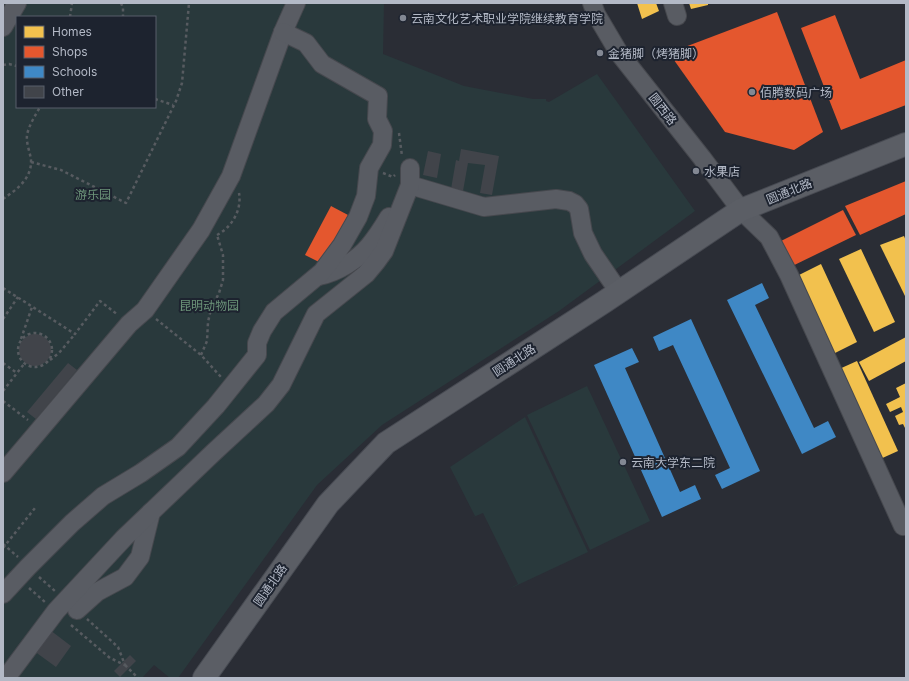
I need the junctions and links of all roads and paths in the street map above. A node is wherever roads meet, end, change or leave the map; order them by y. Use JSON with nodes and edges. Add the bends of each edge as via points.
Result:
{"nodes":[{"id":1,"x":17,"y":3,"type":"edge"},
{"id":2,"x":72,"y":3,"type":"edge"},
{"id":3,"x":121,"y":3,"type":"edge"},
{"id":4,"x":189,"y":3,"type":"edge"},
{"id":5,"x":296,"y":3,"type":"edge"},
{"id":6,"x":592,"y":3,"type":"edge"},
{"id":7,"x":70,"y":16,"type":"edge"},
{"id":8,"x":123,"y":16,"type":"edge"},
{"id":9,"x":3,"y":27,"type":"edge"},
{"id":10,"x":283,"y":32,"type":"junction"},
{"id":11,"x":3,"y":65,"type":"edge"},
{"id":12,"x":16,"y":66,"type":"edge"},
{"id":13,"x":156,"y":99,"type":"edge"},
{"id":14,"x":173,"y":105,"type":"junction"},
{"id":15,"x":39,"y":108,"type":"edge"},
{"id":16,"x":906,"y":144,"type":"edge"},
{"id":17,"x":31,"y":162,"type":"junction"},
{"id":18,"x":3,"y":199,"type":"edge"},
{"id":19,"x":741,"y":210,"type":"junction"},
{"id":20,"x":400,"y":211,"type":"junction"},
{"id":21,"x":217,"y":235,"type":"dead end"},
{"id":22,"x":316,"y":277,"type":"junction"},
{"id":23,"x":3,"y":288,"type":"edge"},
{"id":24,"x":619,"y":292,"type":"junction"},
{"id":25,"x":18,"y":297,"type":"junction"},
{"id":26,"x":32,"y":307,"type":"junction"},
{"id":27,"x":145,"y":310,"type":"junction"},
{"id":28,"x":3,"y":319,"type":"edge"},
{"id":29,"x":129,"y":324,"type":"junction"},
{"id":30,"x":75,"y":334,"type":"junction"},
{"id":31,"x":19,"y":343,"type":"junction"},
{"id":32,"x":201,"y":355,"type":"junction"},
{"id":33,"x":48,"y":362,"type":"junction"},
{"id":34,"x":3,"y":363,"type":"edge"},
{"id":35,"x":24,"y":364,"type":"junction"},
{"id":36,"x":17,"y":373,"type":"junction"},
{"id":37,"x":231,"y":388,"type":"junction"},
{"id":38,"x":3,"y":392,"type":"edge"},
{"id":39,"x":3,"y":401,"type":"edge"},
{"id":40,"x":41,"y":429,"type":"junction"},
{"id":41,"x":3,"y":473,"type":"edge"},
{"id":42,"x":35,"y":508,"type":"dead end"},
{"id":43,"x":151,"y":512,"type":"junction"},
{"id":44,"x":903,"y":526,"type":"dead end"},
{"id":45,"x":3,"y":548,"type":"edge"},
{"id":46,"x":3,"y":594,"type":"edge"},
{"id":47,"x":77,"y":610,"type":"dead end"},
{"id":48,"x":118,"y":647,"type":"dead end"},
{"id":49,"x":110,"y":658,"type":"dead end"},
{"id":50,"x":125,"y":665,"type":"junction"},
{"id":51,"x":6,"y":678,"type":"edge"},
{"id":52,"x":138,"y":678,"type":"edge"},
{"id":53,"x":204,"y":678,"type":"edge"}],
"edges":[{"from":1,"to":9,"type":"street"},
{"from":2,"to":7,"type":"path"},
{"from":3,"to":8,"type":"path"},
{"from":4,"to":14,"type":"path","via":[[182,83]]},
{"from":5,"to":10,"type":"street"},
{"from":6,"to":19,"type":"street","name":"圆西路","via":[[619,53]]},
{"from":10,"to":22,"type":"street","via":[[306,43],[322,64],[378,96],[377,119],[383,132],[382,145],[369,168],[366,196],[358,217],[342,245]]},
{"from":10,"to":27,"type":"street","via":[[231,176],[201,230]]},
{"from":11,"to":12,"type":"path"},
{"from":13,"to":14,"type":"path"},
{"from":14,"to":17,"type":"path","via":[[126,203],[61,170]]},
{"from":15,"to":17,"type":"path","via":[[30,124],[27,137]]},
{"from":16,"to":19,"type":"main road","name":"圆通北路"},
{"from":17,"to":18,"type":"path","via":[[22,185]]},
{"from":19,"to":24,"type":"main road","name":"圆通北路"},
{"from":19,"to":44,"type":"street","name":"圆西路","via":[[769,237],[789,274]]},
{"from":20,"to":22,"type":"street","via":[[389,217],[370,246],[356,258],[327,274]]},
{"from":20,"to":24,"type":"street","via":[[410,177],[484,207],[556,199],[569,201],[578,209],[583,233],[593,254]]},
{"from":20,"to":43,"type":"street","via":[[384,251],[376,262],[366,274],[316,314],[281,385],[266,404]]},
{"from":21,"to":32,"type":"path","via":[[223,255],[224,280],[211,309],[207,341]]},
{"from":22,"to":37,"type":"street","via":[[274,312],[257,343],[257,355]]},
{"from":23,"to":25,"type":"path"},
{"from":24,"to":53,"type":"main road","name":"圆通北路","via":[[386,443],[328,504]]},
{"from":25,"to":26,"type":"path"},
{"from":25,"to":28,"type":"path"},
{"from":26,"to":30,"type":"path"},
{"from":26,"to":31,"type":"path"},
{"from":27,"to":29,"type":"street"},
{"from":27,"to":32,"type":"path"},
{"from":29,"to":30,"type":"path","via":[[100,302]]},
{"from":29,"to":40,"type":"street"},
{"from":30,"to":33,"type":"path"},
{"from":31,"to":33,"type":"path","via":[[22,338],[32,333],[48,337],[53,353]]},
{"from":31,"to":35,"type":"path","via":[[18,354]]},
{"from":32,"to":37,"type":"path"},
{"from":33,"to":35,"type":"path","via":[[39,368]]},
{"from":34,"to":36,"type":"path"},
{"from":35,"to":36,"type":"path"},
{"from":36,"to":38,"type":"path"},
{"from":37,"to":46,"type":"street","via":[[178,447],[103,496],[33,561]]},
{"from":39,"to":40,"type":"path"},
{"from":40,"to":41,"type":"street"},
{"from":42,"to":45,"type":"path"},
{"from":43,"to":47,"type":"street","via":[[140,557],[125,577],[98,592]]},
{"from":43,"to":51,"type":"street","via":[[56,611]]},
{"from":48,"to":50,"type":"path"},
{"from":49,"to":50,"type":"path"},
{"from":50,"to":52,"type":"path"}]}
